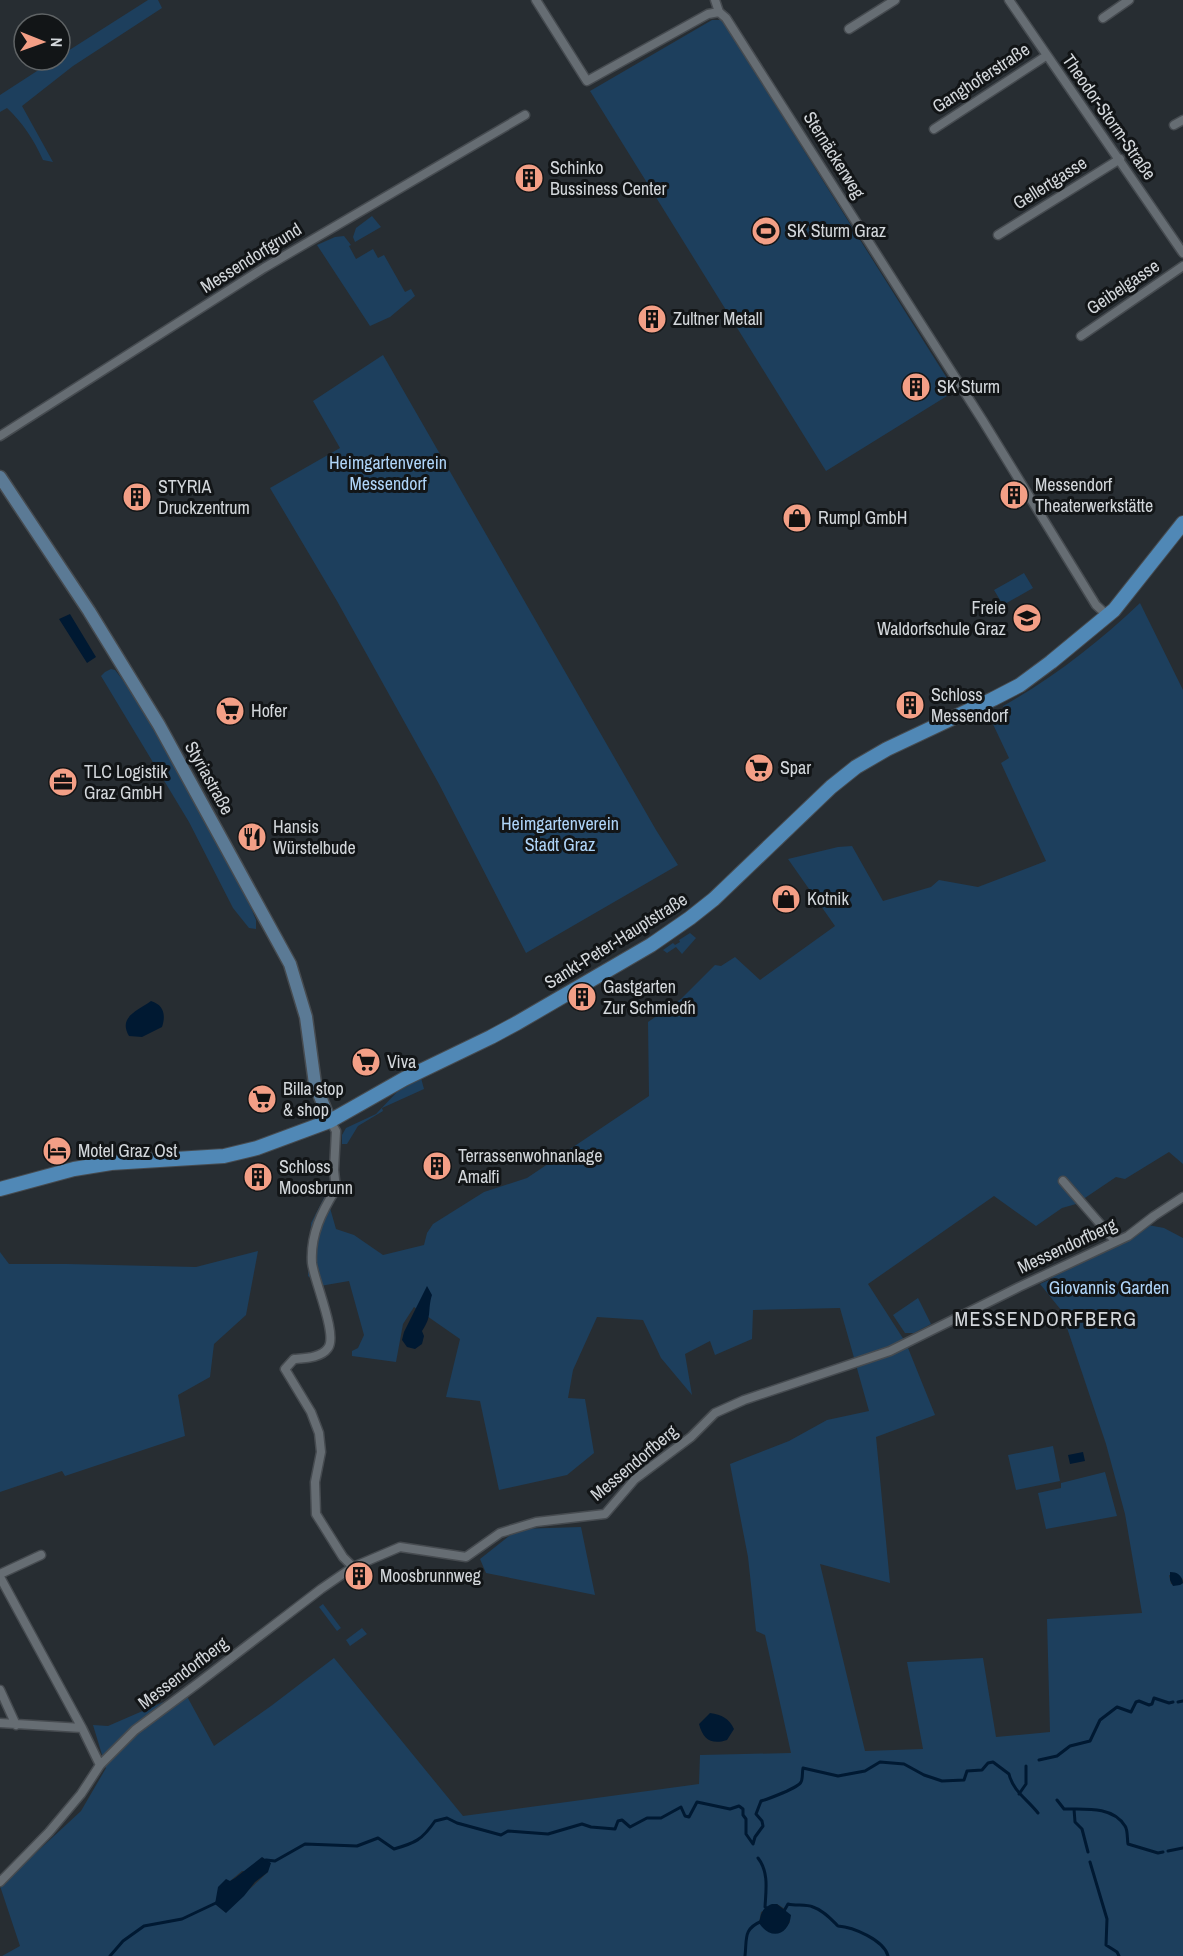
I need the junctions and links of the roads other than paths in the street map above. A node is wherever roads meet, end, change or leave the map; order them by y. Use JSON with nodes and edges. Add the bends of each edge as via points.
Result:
{"nodes":[{"id":1,"x":536,"y":0,"type":"edge"},
{"id":2,"x":715,"y":0,"type":"edge"},
{"id":3,"x":895,"y":0,"type":"edge"},
{"id":4,"x":1009,"y":0,"type":"edge"},
{"id":5,"x":1129,"y":0,"type":"edge"},
{"id":6,"x":719,"y":12,"type":"junction"},
{"id":7,"x":1103,"y":18,"type":"dead end"},
{"id":8,"x":849,"y":29,"type":"dead end"},
{"id":9,"x":1046,"y":56,"type":"junction"},
{"id":10,"x":525,"y":116,"type":"dead end"},
{"id":11,"x":1183,"y":120,"type":"edge"},
{"id":12,"x":1174,"y":125,"type":"dead end"},
{"id":13,"x":934,"y":129,"type":"dead end"},
{"id":14,"x":1120,"y":159,"type":"junction"},
{"id":15,"x":998,"y":235,"type":"dead end"},
{"id":16,"x":1183,"y":253,"type":"edge"},
{"id":17,"x":1183,"y":266,"type":"edge"},
{"id":18,"x":1080,"y":336,"type":"dead end"},
{"id":19,"x":0,"y":436,"type":"edge"},
{"id":20,"x":0,"y":477,"type":"edge"},
{"id":21,"x":1183,"y":523,"type":"edge"},
{"id":22,"x":1108,"y":616,"type":"junction"},
{"id":23,"x":330,"y":1121,"type":"junction"},
{"id":24,"x":1063,"y":1181,"type":"dead end"},
{"id":25,"x":0,"y":1189,"type":"edge"},
{"id":26,"x":1183,"y":1197,"type":"edge"},
{"id":27,"x":1115,"y":1241,"type":"junction"},
{"id":28,"x":41,"y":1555,"type":"dead end"},
{"id":29,"x":353,"y":1567,"type":"junction"},
{"id":30,"x":0,"y":1576,"type":"edge"},
{"id":31,"x":0,"y":1690,"type":"edge"},
{"id":32,"x":0,"y":1723,"type":"edge"},
{"id":33,"x":16,"y":1725,"type":"junction"},
{"id":34,"x":82,"y":1728,"type":"junction"},
{"id":35,"x":100,"y":1765,"type":"junction"},
{"id":36,"x":0,"y":1882,"type":"edge"}],
"edges":[{"from":1,"to":6,"type":"street","via":[[587,81],[704,16]]},
{"from":2,"to":6,"type":"street"},
{"from":3,"to":8,"type":"street"},
{"from":4,"to":9,"type":"street","name":"Theodor-Storm-Straße"},
{"from":5,"to":7,"type":"street"},
{"from":6,"to":22,"type":"street","name":"Sternäckerweg","via":[[730,23],[1096,605]]},
{"from":9,"to":13,"type":"street","name":"Ganghoferstraße"},
{"from":9,"to":14,"type":"street","name":"Theodor-Storm-Straße"},
{"from":10,"to":19,"type":"street","name":"Messendorfgrund","via":[[273,263]]},
{"from":11,"to":12,"type":"street"},
{"from":14,"to":15,"type":"street","name":"Gellertgasse"},
{"from":14,"to":16,"type":"street","name":"Theodor-Storm-Straße"},
{"from":17,"to":18,"type":"street","name":"Geibelgasse"},
{"from":20,"to":23,"type":"street","name":"Styriastraße","via":[[159,725],[290,964],[306,1017],[315,1084]]},
{"from":21,"to":22,"type":"main road","name":"Sankt-Peter-Hauptstraße"},
{"from":22,"to":23,"type":"main road","name":"Sankt-Peter-Hauptstraße","via":[[1020,685],[856,767],[714,899],[651,945],[500,1033],[404,1079]]},
{"from":23,"to":25,"type":"main road","name":"Sankt-Peter-Hauptstraße","via":[[224,1156],[111,1163]]},
{"from":23,"to":29,"type":"street","via":[[336,1131],[336,1189],[318,1221],[312,1262],[331,1341],[326,1350],[312,1358],[294,1359],[285,1369],[319,1433],[316,1514]]},
{"from":24,"to":27,"type":"street"},
{"from":26,"to":27,"type":"street","name":"Messendorfberg"},
{"from":27,"to":29,"type":"street","name":"Messendorfberg","via":[[890,1351],[715,1413],[691,1437],[635,1479],[605,1514],[536,1522],[500,1533],[466,1557],[400,1546]]},
{"from":28,"to":30,"type":"street"},
{"from":29,"to":35,"type":"street","name":"Messendorfberg","via":[[135,1730]]},
{"from":30,"to":34,"type":"street"},
{"from":31,"to":33,"type":"street"},
{"from":32,"to":33,"type":"street"},
{"from":33,"to":34,"type":"street"},
{"from":34,"to":35,"type":"street"},
{"from":35,"to":36,"type":"street","name":"Messendorfberg","via":[[49,1832]]}]}
